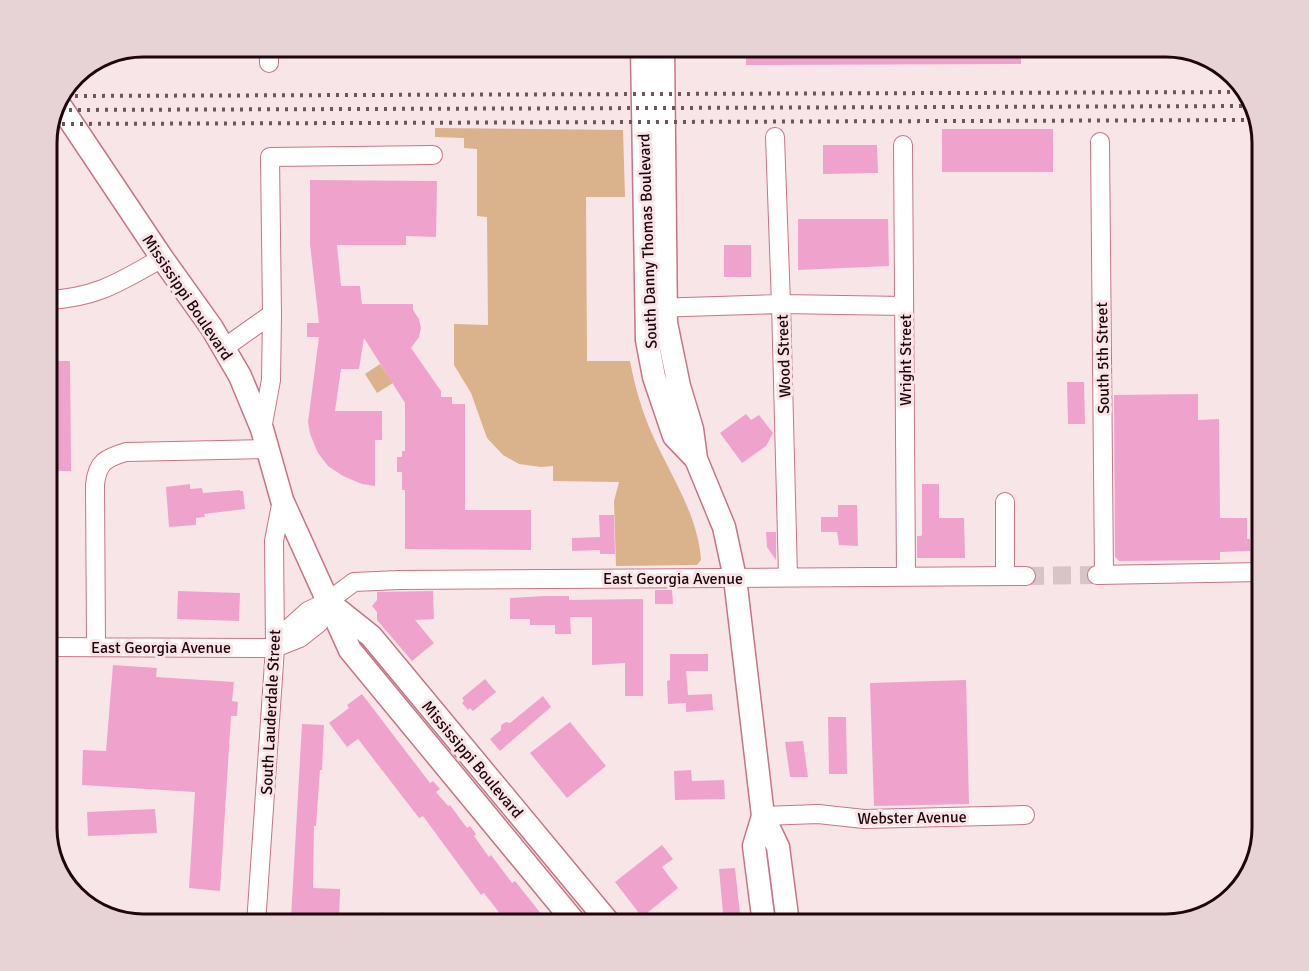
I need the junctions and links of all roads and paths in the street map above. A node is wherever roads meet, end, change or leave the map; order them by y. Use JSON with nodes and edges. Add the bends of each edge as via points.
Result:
{"nodes":[{"id":1,"x":643,"y":57,"type":"edge"},
{"id":2,"x":663,"y":57,"type":"edge"},
{"id":3,"x":64,"y":111,"type":"edge"},
{"id":4,"x":775,"y":137,"type":"dead end"},
{"id":5,"x":1100,"y":142,"type":"dead end"},
{"id":6,"x":903,"y":145,"type":"dead end"},
{"id":7,"x":433,"y":155,"type":"dead end"},
{"id":8,"x":162,"y":258,"type":"junction"},
{"id":9,"x":57,"y":300,"type":"edge"},
{"id":10,"x":781,"y":304,"type":"junction"},
{"id":11,"x":904,"y":306,"type":"junction"},
{"id":12,"x":655,"y":308,"type":"junction"},
{"id":13,"x":272,"y":314,"type":"junction"},
{"id":14,"x":224,"y":348,"type":"junction"},
{"id":15,"x":265,"y":439,"type":"junction"},
{"id":16,"x":282,"y":500,"type":"junction"},
{"id":17,"x":1005,"y":502,"type":"dead end"},
{"id":18,"x":1252,"y":572,"type":"edge"},
{"id":19,"x":788,"y":576,"type":"junction"},
{"id":20,"x":906,"y":576,"type":"junction"},
{"id":21,"x":1005,"y":576,"type":"junction"},
{"id":22,"x":1026,"y":576,"type":"tunnel mouth"},
{"id":23,"x":735,"y":578,"type":"junction"},
{"id":24,"x":327,"y":602,"type":"junction"},
{"id":25,"x":96,"y":646,"type":"junction"},
{"id":26,"x":57,"y":647,"type":"edge"},
{"id":27,"x":275,"y":648,"type":"junction"},
{"id":28,"x":517,"y":813,"type":"junction"},
{"id":29,"x":1025,"y":815,"type":"dead end"},
{"id":30,"x":763,"y":816,"type":"junction"},
{"id":31,"x":497,"y":829,"type":"junction"},
{"id":32,"x":257,"y":914,"type":"edge"},
{"id":33,"x":568,"y":914,"type":"edge"},
{"id":34,"x":602,"y":914,"type":"edge"},
{"id":35,"x":763,"y":914,"type":"edge"},
{"id":36,"x":787,"y":914,"type":"edge"}],
"edges":[{"from":1,"to":12,"type":"main road","name":"South Danny Thomas Boulevard"},
{"from":2,"to":12,"type":"main road","name":"South Danny Thomas Boulevard"},
{"from":3,"to":8,"type":"main road","name":"Mississippi Boulevard"},
{"from":4,"to":10,"type":"street","name":"Wood Street"},
{"from":5,"to":18,"type":"street","name":"South 5th Street","via":[[1100,575]]},
{"from":6,"to":11,"type":"street","name":"Wright Street"},
{"from":7,"to":13,"type":"street","via":[[270,157]]},
{"from":8,"to":9,"type":"street","via":[[108,288]]},
{"from":8,"to":14,"type":"main road","name":"Mississippi Boulevard"},
{"from":10,"to":11,"type":"street"},
{"from":10,"to":12,"type":"street"},
{"from":10,"to":19,"type":"street","name":"Wood Street"},
{"from":11,"to":20,"type":"street","name":"Wright Street"},
{"from":12,"to":23,"type":"main road","name":"South Danny Thomas Boulevard","via":[[692,429],[696,459],[724,527]]},
{"from":13,"to":14,"type":"street"},
{"from":13,"to":15,"type":"street"},
{"from":14,"to":15,"type":"main road","name":"Mississippi Boulevard","via":[[240,376]]},
{"from":15,"to":16,"type":"main road","name":"Mississippi Boulevard"},
{"from":15,"to":25,"type":"street","via":[[107,457],[96,472],[95,485]]},
{"from":16,"to":24,"type":"main road","name":"Mississippi Boulevard"},
{"from":16,"to":27,"type":"street","name":"South Lauderdale Street","via":[[274,541]]},
{"from":17,"to":21,"type":"street"},
{"from":19,"to":20,"type":"street","name":"East Georgia Avenue"},
{"from":19,"to":23,"type":"street","name":"East Georgia Avenue"},
{"from":20,"to":21,"type":"street","name":"East Georgia Avenue"},
{"from":21,"to":22,"type":"street","name":"East Georgia Avenue"},
{"from":23,"to":24,"type":"street","name":"East Georgia Avenue","via":[[354,582]]},
{"from":23,"to":30,"type":"main road","name":"South Danny Thomas Boulevard"},
{"from":24,"to":27,"type":"street","name":"East Georgia Avenue","via":[[319,623],[300,638]]},
{"from":24,"to":28,"type":"main road","name":"Mississippi Boulevard","via":[[371,636]]},
{"from":24,"to":31,"type":"main road","name":"Mississippi Boulevard","via":[[350,650]]},
{"from":25,"to":26,"type":"street","name":"East Georgia Avenue"},
{"from":25,"to":27,"type":"street","name":"East Georgia Avenue"},
{"from":27,"to":32,"type":"street","name":"South Lauderdale Street"},
{"from":28,"to":31,"type":"main road"},
{"from":28,"to":34,"type":"main road","name":"Mississippi Boulevard"},
{"from":29,"to":30,"type":"street","name":"Webster Avenue","via":[[864,819],[818,814]]},
{"from":30,"to":35,"type":"main road","name":"South Danny Thomas Boulevard","via":[[754,846]]},
{"from":30,"to":36,"type":"main road","name":"South Danny Thomas Boulevard","via":[[778,847]]},
{"from":31,"to":33,"type":"main road","name":"Mississippi Boulevard"}]}
